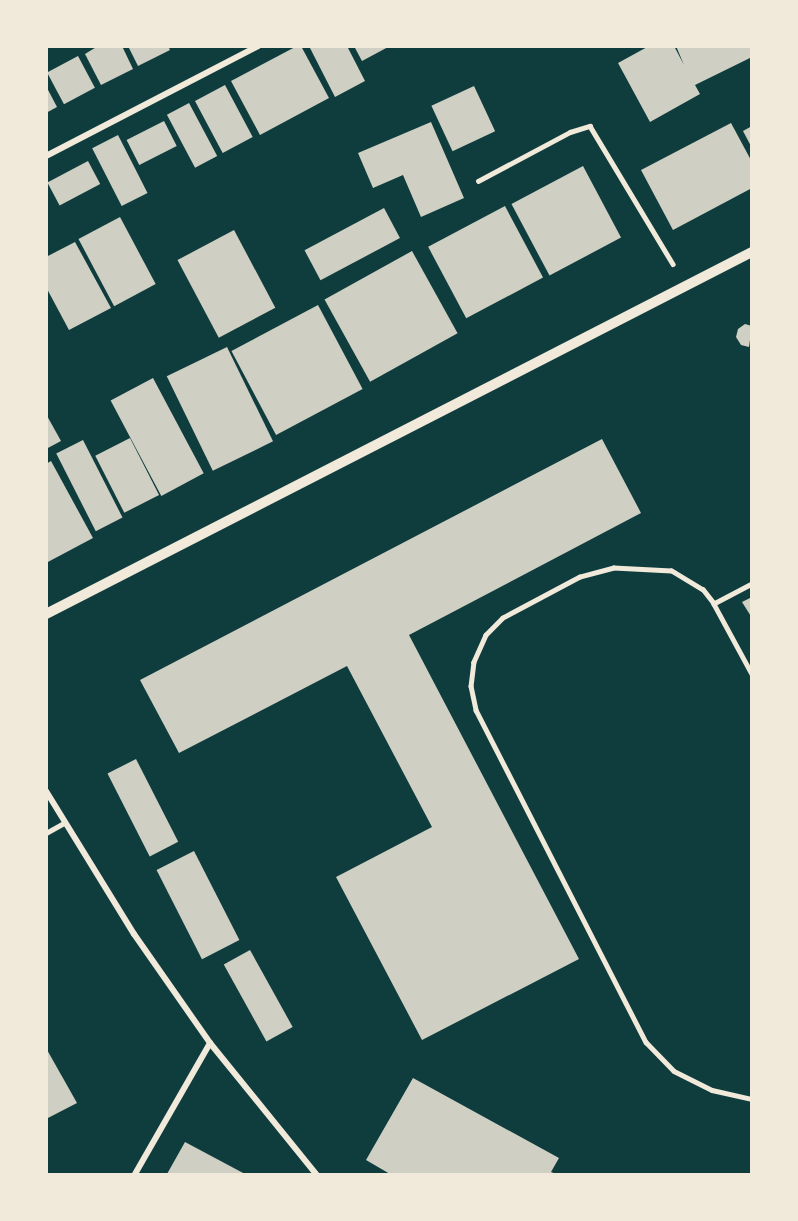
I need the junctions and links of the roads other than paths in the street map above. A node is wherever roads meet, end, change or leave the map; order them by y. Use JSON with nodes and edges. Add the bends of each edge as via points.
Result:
{"nodes":[{"id":1,"x":258,"y":46,"type":"edge"},
{"id":2,"x":46,"y":156,"type":"edge"},
{"id":3,"x":478,"y":181,"type":"dead end"},
{"id":4,"x":752,"y":252,"type":"edge"},
{"id":5,"x":673,"y":264,"type":"dead end"},
{"id":6,"x":752,"y":584,"type":"edge"},
{"id":7,"x":714,"y":604,"type":"junction"},
{"id":8,"x":46,"y":614,"type":"edge"},
{"id":9,"x":752,"y":674,"type":"edge"},
{"id":10,"x":46,"y":791,"type":"edge"},
{"id":11,"x":64,"y":823,"type":"junction"},
{"id":12,"x":46,"y":833,"type":"edge"},
{"id":13,"x":210,"y":1043,"type":"junction"},
{"id":14,"x":752,"y":1099,"type":"edge"},
{"id":15,"x":135,"y":1174,"type":"edge"},
{"id":16,"x":316,"y":1174,"type":"edge"}],
"edges":[{"from":1,"to":2,"type":"street"},
{"from":3,"to":5,"type":"lane","via":[[570,132],[590,126]]},
{"from":4,"to":8,"type":"street"},
{"from":6,"to":7,"type":"lane"},
{"from":7,"to":9,"type":"lane"},
{"from":7,"to":14,"type":"lane","via":[[703,590],[671,571],[614,568],[580,577],[502,618],[486,635],[474,662],[471,686],[476,710],[646,1042],[674,1071],[712,1090]]},
{"from":10,"to":11,"type":"street"},
{"from":11,"to":12,"type":"lane"},
{"from":11,"to":13,"type":"street","via":[[134,934]]},
{"from":13,"to":15,"type":"street"},
{"from":13,"to":16,"type":"street"}]}
